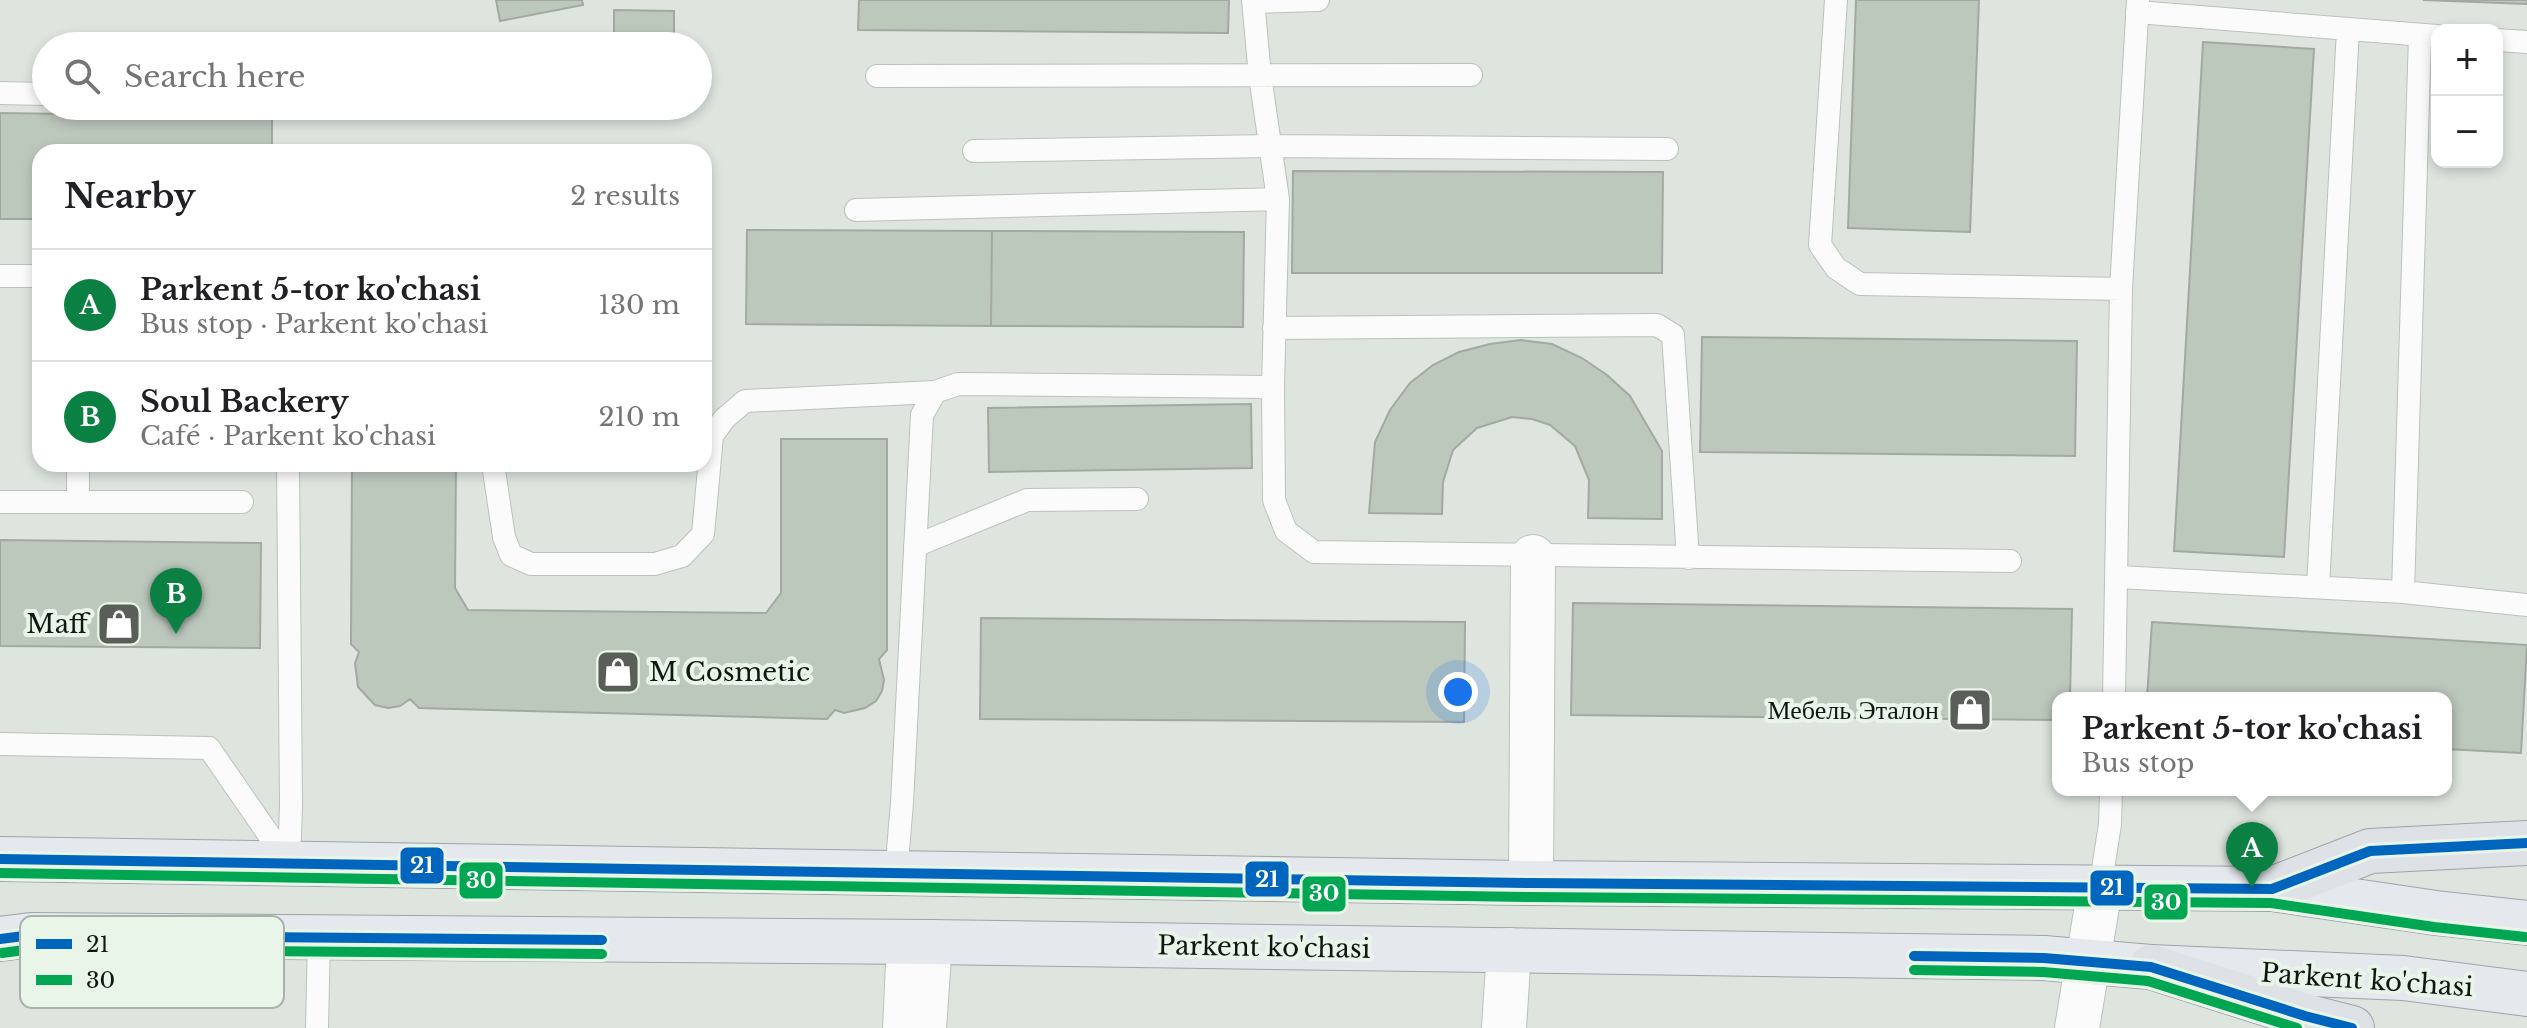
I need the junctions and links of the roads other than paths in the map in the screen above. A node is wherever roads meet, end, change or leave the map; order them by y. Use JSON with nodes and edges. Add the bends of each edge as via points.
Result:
{"nodes":[{"id":1,"x":1318,"y":0,"type":"edge"},
{"id":2,"x":1836,"y":0,"type":"edge"},
{"id":3,"x":1253,"y":1,"type":"edge"},
{"id":4,"x":2137,"y":6,"type":"edge"},
{"id":5,"x":2348,"y":29,"type":"junction"},
{"id":6,"x":2428,"y":36,"type":"edge"},
{"id":7,"x":2503,"y":40,"type":"edge"},
{"id":8,"x":2527,"y":42,"type":"edge"},
{"id":9,"x":1471,"y":75,"type":"dead end"},
{"id":10,"x":877,"y":76,"type":"dead end"},
{"id":11,"x":1260,"y":76,"type":"junction"},
{"id":12,"x":0,"y":93,"type":"edge"},
{"id":13,"x":32,"y":94,"type":"edge"},
{"id":14,"x":1271,"y":146,"type":"junction"},
{"id":15,"x":1667,"y":149,"type":"dead end"},
{"id":16,"x":974,"y":151,"type":"dead end"},
{"id":17,"x":1278,"y":199,"type":"junction"},
{"id":18,"x":856,"y":210,"type":"dead end"},
{"id":19,"x":0,"y":276,"type":"edge"},
{"id":20,"x":32,"y":276,"type":"edge"},
{"id":21,"x":2121,"y":289,"type":"junction"},
{"id":22,"x":1274,"y":328,"type":"junction"},
{"id":23,"x":1273,"y":387,"type":"junction"},
{"id":24,"x":935,"y":392,"type":"junction"},
{"id":25,"x":712,"y":436,"type":"edge"},
{"id":26,"x":78,"y":472,"type":"edge"},
{"id":27,"x":288,"y":472,"type":"edge"},
{"id":28,"x":494,"y":472,"type":"edge"},
{"id":29,"x":709,"y":472,"type":"edge"},
{"id":30,"x":1137,"y":499,"type":"dead end"},
{"id":31,"x":0,"y":502,"type":"edge"},
{"id":32,"x":78,"y":502,"type":"junction"},
{"id":33,"x":242,"y":502,"type":"dead end"},
{"id":34,"x":915,"y":546,"type":"junction"},
{"id":35,"x":1533,"y":557,"type":"junction"},
{"id":36,"x":1688,"y":558,"type":"junction"},
{"id":37,"x":2010,"y":561,"type":"dead end"},
{"id":38,"x":2118,"y":577,"type":"junction"},
{"id":39,"x":2318,"y":587,"type":"junction"},
{"id":40,"x":2403,"y":592,"type":"junction"},
{"id":41,"x":2527,"y":605,"type":"edge"},
{"id":42,"x":2114,"y":692,"type":"edge"},
{"id":43,"x":0,"y":744,"type":"edge"},
{"id":44,"x":2111,"y":796,"type":"edge"},
{"id":45,"x":2527,"y":843,"type":"edge"},
{"id":46,"x":0,"y":859,"type":"edge"},
{"id":47,"x":289,"y":864,"type":"junction"},
{"id":48,"x":896,"y":873,"type":"junction"},
{"id":49,"x":1531,"y":883,"type":"junction"},
{"id":50,"x":2100,"y":888,"type":"junction"},
{"id":51,"x":2272,"y":889,"type":"junction"},
{"id":52,"x":2527,"y":923,"type":"edge"},
{"id":53,"x":20,"y":936,"type":"edge"},
{"id":54,"x":284,"y":937,"type":"edge"},
{"id":55,"x":319,"y":937,"type":"junction"},
{"id":56,"x":0,"y":939,"type":"edge"},
{"id":57,"x":914,"y":942,"type":"junction"},
{"id":58,"x":1509,"y":950,"type":"junction"},
{"id":59,"x":2088,"y":962,"type":"junction"},
{"id":60,"x":2151,"y":967,"type":"junction"},
{"id":61,"x":2527,"y":994,"type":"edge"},
{"id":62,"x":317,"y":1028,"type":"edge"},
{"id":63,"x":894,"y":1028,"type":"edge"},
{"id":64,"x":924,"y":1028,"type":"edge"},
{"id":65,"x":1504,"y":1028,"type":"edge"},
{"id":66,"x":2077,"y":1028,"type":"edge"},
{"id":67,"x":2352,"y":1028,"type":"edge"}],
"edges":[{"from":1,"to":3,"type":"lane"},
{"from":2,"to":21,"type":"lane","via":[[1820,245],[1836,268],[1860,284]]},
{"from":3,"to":11,"type":"lane"},
{"from":4,"to":5,"type":"lane"},
{"from":4,"to":21,"type":"lane"},
{"from":5,"to":6,"type":"lane"},
{"from":5,"to":39,"type":"lane"},
{"from":6,"to":40,"type":"lane"},
{"from":7,"to":8,"type":"lane"},
{"from":9,"to":11,"type":"lane"},
{"from":10,"to":11,"type":"lane"},
{"from":11,"to":14,"type":"lane"},
{"from":12,"to":13,"type":"lane"},
{"from":14,"to":15,"type":"lane"},
{"from":14,"to":16,"type":"lane"},
{"from":14,"to":17,"type":"lane"},
{"from":17,"to":18,"type":"lane"},
{"from":17,"to":22,"type":"lane"},
{"from":19,"to":20,"type":"lane"},
{"from":21,"to":38,"type":"lane"},
{"from":22,"to":23,"type":"lane"},
{"from":22,"to":36,"type":"lane","via":[[1657,325],[1673,335]]},
{"from":23,"to":24,"type":"lane","via":[[958,384]]},
{"from":23,"to":35,"type":"lane","via":[[1274,500],[1286,531],[1314,552]]},
{"from":24,"to":25,"type":"lane","via":[[745,401]]},
{"from":24,"to":34,"type":"lane","via":[[922,415]]},
{"from":26,"to":32,"type":"lane"},
{"from":27,"to":47,"type":"lane"},
{"from":28,"to":29,"type":"lane","via":[[511,555],[531,564],[655,564],[682,556],[703,534]]},
{"from":30,"to":34,"type":"lane","via":[[1027,500]]},
{"from":31,"to":32,"type":"lane"},
{"from":32,"to":33,"type":"lane"},
{"from":34,"to":48,"type":"lane"},
{"from":35,"to":36,"type":"lane"},
{"from":35,"to":49,"type":"street"},
{"from":36,"to":37,"type":"lane"},
{"from":38,"to":39,"type":"lane"},
{"from":38,"to":42,"type":"lane"},
{"from":39,"to":40,"type":"lane"},
{"from":40,"to":41,"type":"lane"},
{"from":43,"to":47,"type":"lane","via":[[209,748]]},
{"from":44,"to":50,"type":"lane"},
{"from":45,"to":51,"type":"highway","via":[[2370,851]]},
{"from":46,"to":47,"type":"main road"},
{"from":47,"to":48,"type":"main road"},
{"from":48,"to":49,"type":"main road"},
{"from":49,"to":50,"type":"main road"},
{"from":50,"to":51,"type":"main road"},
{"from":50,"to":59,"type":"street"},
{"from":51,"to":52,"type":"main road"},
{"from":53,"to":56,"type":"main road","name":"Parkent ko'chasi"},
{"from":54,"to":55,"type":"main road","name":"Parkent ko'chasi"},
{"from":55,"to":57,"type":"main road","name":"Parkent ko'chasi"},
{"from":55,"to":62,"type":"lane"},
{"from":57,"to":58,"type":"main road","name":"Parkent ko'chasi"},
{"from":57,"to":63,"type":"lane"},
{"from":57,"to":64,"type":"street"},
{"from":58,"to":59,"type":"main road","name":"Parkent ko'chasi"},
{"from":58,"to":65,"type":"street"},
{"from":59,"to":60,"type":"main road","name":"Parkent ko'chasi"},
{"from":59,"to":66,"type":"street"},
{"from":60,"to":61,"type":"main road","name":"Parkent ko'chasi","via":[[2403,978]]},
{"from":60,"to":67,"type":"highway"}]}
